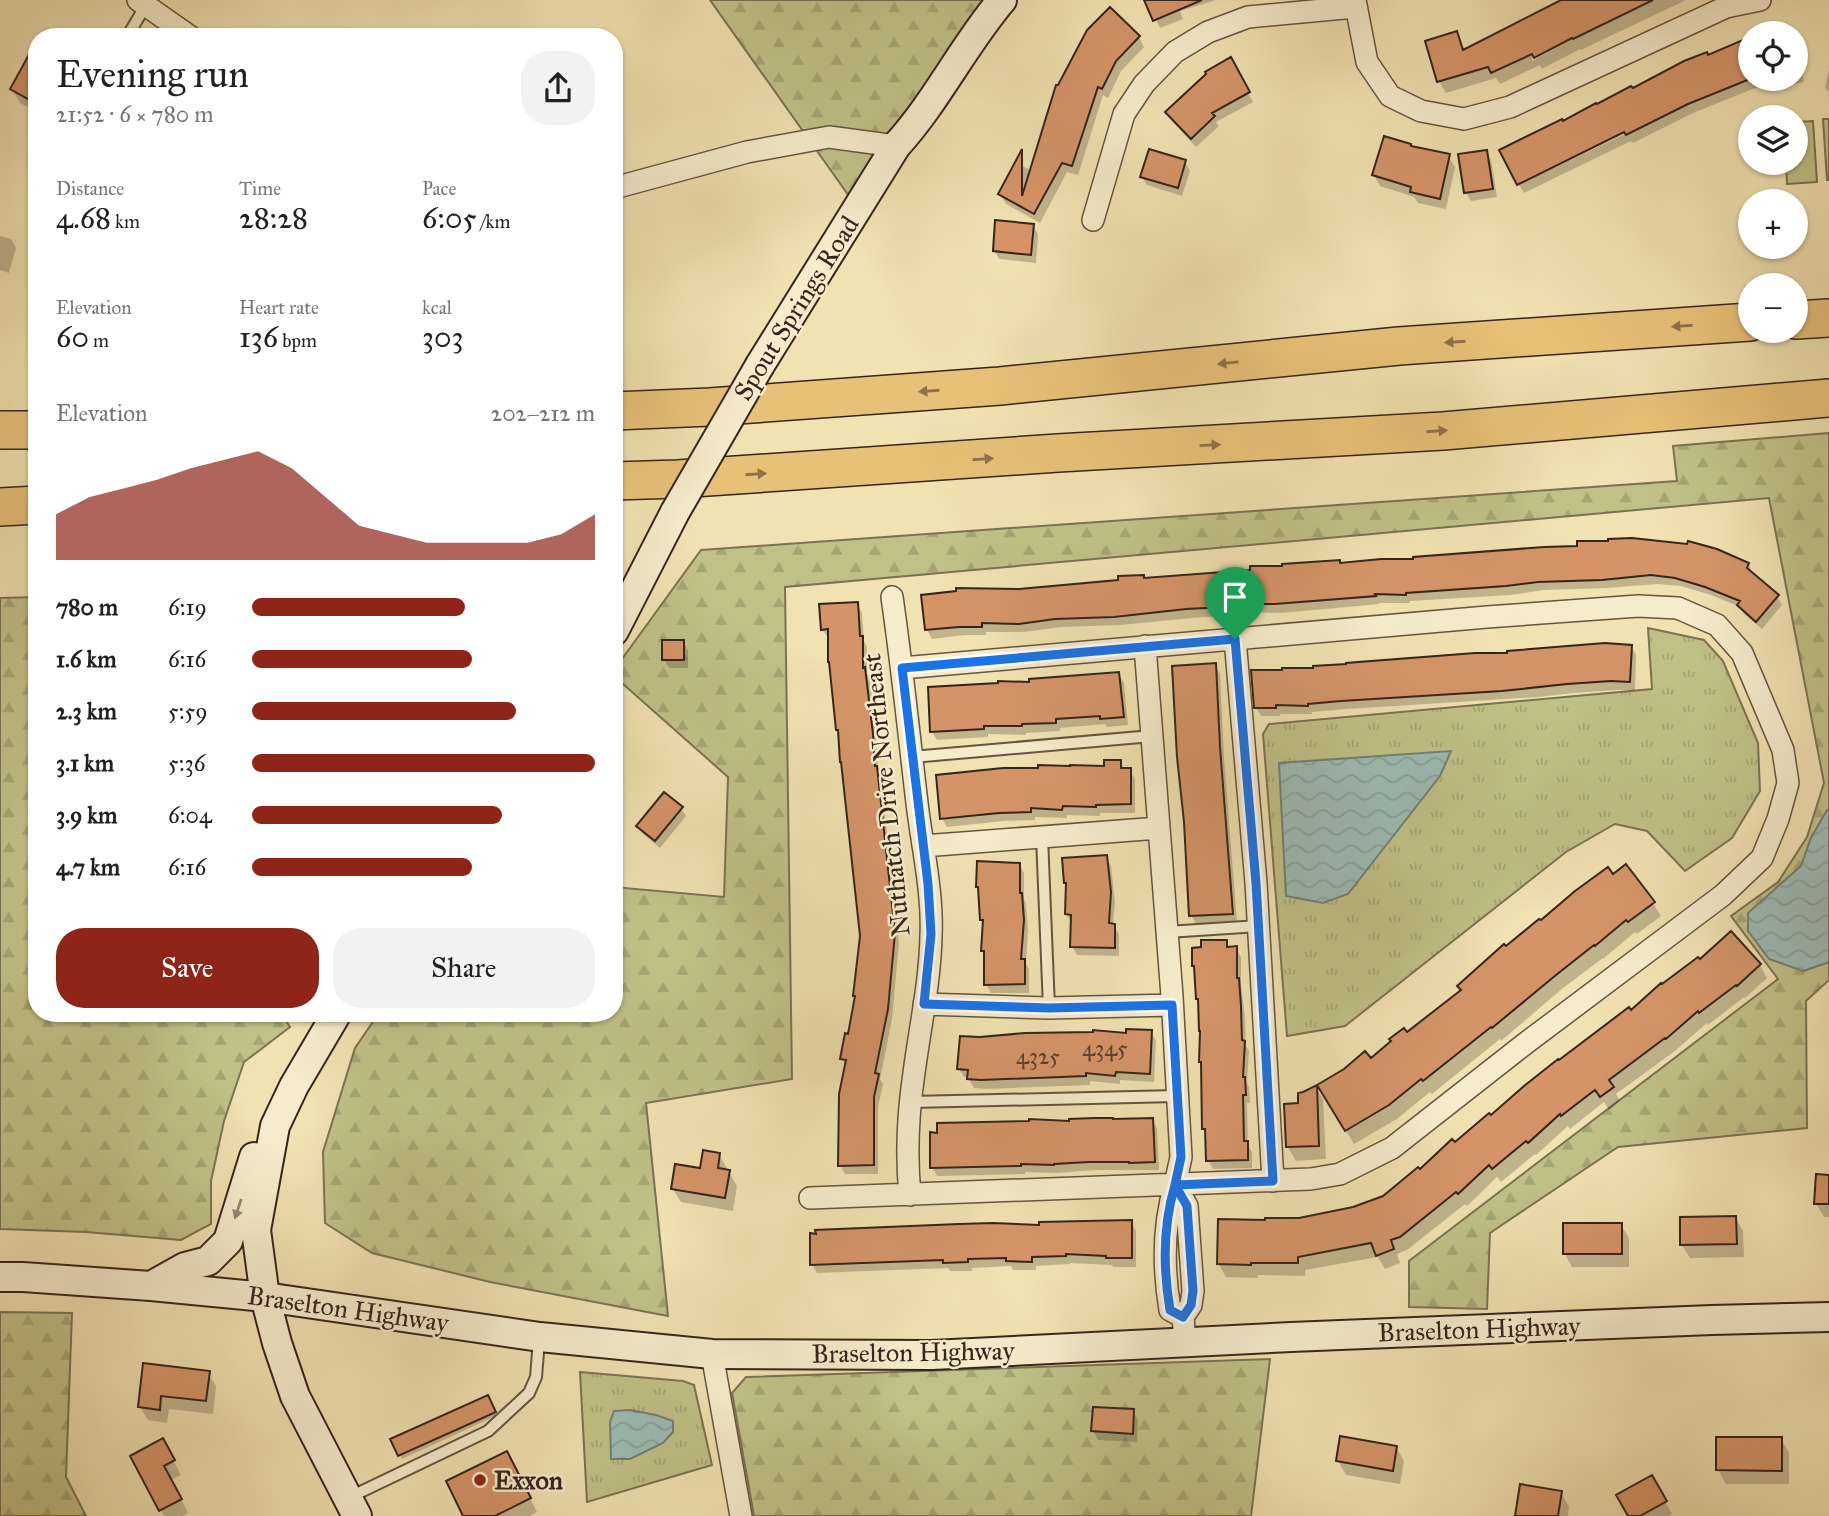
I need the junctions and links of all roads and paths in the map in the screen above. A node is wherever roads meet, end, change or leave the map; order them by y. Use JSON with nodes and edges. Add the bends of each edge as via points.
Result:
{"nodes":[{"id":1,"x":1002,"y":0,"type":"edge"},
{"id":2,"x":1760,"y":0,"type":"edge"},
{"id":3,"x":142,"y":3,"type":"edge"},
{"id":4,"x":1355,"y":4,"type":"edge"},
{"id":5,"x":131,"y":28,"type":"edge"},
{"id":6,"x":178,"y":28,"type":"edge"},
{"id":7,"x":897,"y":146,"type":"junction"},
{"id":8,"x":623,"y":186,"type":"edge"},
{"id":9,"x":1093,"y":220,"type":"dead end"},
{"id":10,"x":1829,"y":318,"type":"edge"},
{"id":11,"x":1808,"y":319,"type":"edge"},
{"id":12,"x":1738,"y":323,"type":"edge"},
{"id":13,"x":1829,"y":398,"type":"edge"},
{"id":14,"x":623,"y":411,"type":"edge"},
{"id":15,"x":0,"y":430,"type":"edge"},
{"id":16,"x":28,"y":430,"type":"edge"},
{"id":17,"x":623,"y":481,"type":"edge"},
{"id":18,"x":28,"y":505,"type":"edge"},
{"id":19,"x":0,"y":507,"type":"edge"},
{"id":20,"x":892,"y":597,"type":"dead end"},
{"id":21,"x":623,"y":613,"type":"edge"},
{"id":22,"x":1235,"y":639,"type":"junction"},
{"id":23,"x":1145,"y":646,"type":"junction"},
{"id":24,"x":902,"y":668,"type":"junction"},
{"id":25,"x":1152,"y":736,"type":"junction"},
{"id":26,"x":912,"y":757,"type":"junction"},
{"id":27,"x":1159,"y":828,"type":"junction"},
{"id":28,"x":1042,"y":837,"type":"junction"},
{"id":29,"x":923,"y":846,"type":"junction"},
{"id":30,"x":1259,"y":926,"type":"junction"},
{"id":31,"x":1167,"y":932,"type":"junction"},
{"id":32,"x":924,"y":1004,"type":"junction"},
{"id":33,"x":1172,"y":1005,"type":"junction"},
{"id":34,"x":1049,"y":1008,"type":"junction"},
{"id":35,"x":332,"y":1022,"type":"edge"},
{"id":36,"x":1177,"y":1096,"type":"junction"},
{"id":37,"x":911,"y":1102,"type":"junction"},
{"id":38,"x":275,"y":1126,"type":"junction"},
{"id":39,"x":1273,"y":1181,"type":"junction"},
{"id":40,"x":1175,"y":1185,"type":"junction"},
{"id":41,"x":910,"y":1195,"type":"junction"},
{"id":42,"x":810,"y":1198,"type":"dead end"},
{"id":43,"x":0,"y":1277,"type":"edge"},
{"id":44,"x":151,"y":1286,"type":"junction"},
{"id":45,"x":265,"y":1297,"type":"junction"},
{"id":46,"x":1829,"y":1317,"type":"edge"},
{"id":47,"x":1184,"y":1330,"type":"junction"},
{"id":48,"x":540,"y":1336,"type":"junction"},
{"id":49,"x":712,"y":1354,"type":"junction"},
{"id":50,"x":352,"y":1507,"type":"edge"},
{"id":51,"x":741,"y":1516,"type":"edge"}],
"edges":[{"from":1,"to":7,"type":"main road","name":"Spout Springs Road"},
{"from":2,"to":4,"type":"street","via":[[1726,7],[1510,107],[1464,119],[1421,111],[1390,96],[1367,62]]},
{"from":3,"to":5,"type":"lane"},
{"from":3,"to":6,"type":"street"},
{"from":4,"to":9,"type":"street","via":[[1248,17],[1175,51],[1124,114]]},
{"from":7,"to":8,"type":"street","via":[[829,137],[747,152]]},
{"from":7,"to":21,"type":"main road","name":"Spout Springs Road","bridge":true,"via":[[760,365]]},
{"from":10,"to":11,"type":"highway"},
{"from":12,"to":14,"type":"highway","one_way":true,"via":[[1399,346],[1000,386]]},
{"from":17,"to":13,"type":"highway","one_way":true,"via":[[1443,431]]},
{"from":15,"to":16,"type":"highway"},
{"from":18,"to":19,"type":"highway"},
{"from":20,"to":24,"type":"street","name":"Nuthatch Drive Northeast"},
{"from":22,"to":23,"type":"street"},
{"from":22,"to":30,"type":"street"},
{"from":22,"to":39,"type":"street","via":[[1638,606],[1678,608],[1717,625],[1742,653],[1783,750],[1788,783],[1762,858],[1723,895],[1392,1148],[1340,1174]]},
{"from":23,"to":24,"type":"street"},
{"from":23,"to":25,"type":"street"},
{"from":24,"to":26,"type":"street","name":"Nuthatch Drive Northeast"},
{"from":25,"to":26,"type":"lane"},
{"from":25,"to":27,"type":"street"},
{"from":26,"to":29,"type":"street","name":"Nuthatch Drive Northeast"},
{"from":27,"to":28,"type":"street"},
{"from":27,"to":31,"type":"street"},
{"from":28,"to":29,"type":"street"},
{"from":28,"to":34,"type":"lane"},
{"from":29,"to":32,"type":"street","name":"Nuthatch Drive Northeast","via":[[931,934]]},
{"from":30,"to":31,"type":"lane"},
{"from":30,"to":39,"type":"street"},
{"from":31,"to":33,"type":"street"},
{"from":32,"to":34,"type":"street"},
{"from":32,"to":37,"type":"street","name":"Nuthatch Drive Northeast"},
{"from":33,"to":34,"type":"street"},
{"from":33,"to":36,"type":"street"},
{"from":35,"to":38,"type":"main road"},
{"from":36,"to":37,"type":"lane"},
{"from":36,"to":40,"type":"street","via":[[1181,1157]]},
{"from":37,"to":41,"type":"street","name":"Nuthatch Drive Northeast"},
{"from":38,"to":44,"type":"main road","one_way":true,"via":[[256,1151],[228,1241],[208,1261],[185,1267]]},
{"from":38,"to":45,"type":"main road","via":[[256,1230]]},
{"from":39,"to":40,"type":"street"},
{"from":40,"to":41,"type":"street"},
{"from":40,"to":47,"type":"street","via":[[1187,1206],[1193,1291]]},
{"from":41,"to":42,"type":"street"},
{"from":43,"to":44,"type":"main road","name":"Braselton Highway"},
{"from":44,"to":45,"type":"main road","name":"Braselton Highway"},
{"from":45,"to":48,"type":"main road","name":"Braselton Highway"},
{"from":45,"to":50,"type":"main road","via":[[295,1395]]},
{"from":46,"to":47,"type":"main road","name":"Braselton Highway"},
{"from":47,"to":49,"type":"main road","name":"Braselton Highway","via":[[932,1354]]},
{"from":48,"to":49,"type":"main road","name":"Braselton Highway"},
{"from":48,"to":50,"type":"lane","via":[[536,1377],[529,1393],[488,1431]]},
{"from":49,"to":51,"type":"street"}]}
